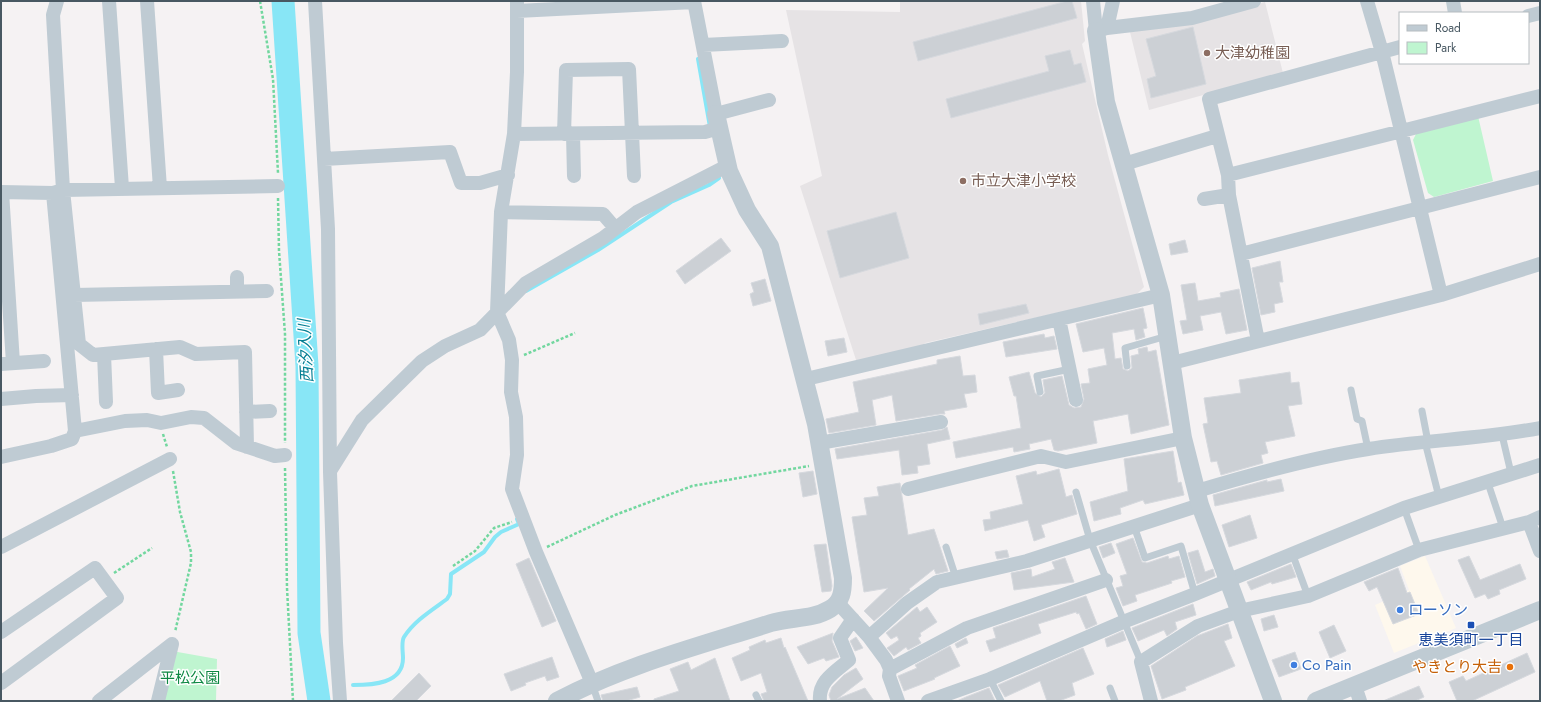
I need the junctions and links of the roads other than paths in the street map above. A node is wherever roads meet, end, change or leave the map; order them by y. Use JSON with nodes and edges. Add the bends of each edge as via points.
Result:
{"nodes":[{"id":1,"x":57,"y":1,"type":"edge"},
{"id":2,"x":109,"y":1,"type":"edge"},
{"id":3,"x":147,"y":1,"type":"edge"},
{"id":4,"x":315,"y":1,"type":"edge"},
{"id":5,"x":1093,"y":1,"type":"edge"},
{"id":6,"x":1114,"y":1,"type":"edge"},
{"id":7,"x":1254,"y":1,"type":"edge"},
{"id":8,"x":1367,"y":1,"type":"edge"},
{"id":9,"x":1453,"y":1,"type":"edge"},
{"id":10,"x":694,"y":2,"type":"edge"},
{"id":11,"x":517,"y":6,"type":"edge"},
{"id":12,"x":1455,"y":12,"type":"edge"},
{"id":13,"x":1540,"y":13,"type":"edge"},
{"id":14,"x":1529,"y":16,"type":"edge"},
{"id":15,"x":1101,"y":30,"type":"junction"},
{"id":16,"x":782,"y":41,"type":"dead end"},
{"id":17,"x":703,"y":45,"type":"junction"},
{"id":18,"x":1399,"y":47,"type":"edge"},
{"id":19,"x":1382,"y":52,"type":"junction"},
{"id":20,"x":1540,"y":96,"type":"edge"},
{"id":21,"x":769,"y":100,"type":"dead end"},
{"id":22,"x":713,"y":125,"type":"junction"},
{"id":23,"x":1401,"y":132,"type":"junction"},
{"id":24,"x":633,"y":133,"type":"junction"},
{"id":25,"x":514,"y":134,"type":"junction"},
{"id":26,"x":568,"y":134,"type":"junction"},
{"id":27,"x":1217,"y":136,"type":"junction"},
{"id":28,"x":324,"y":159,"type":"junction"},
{"id":29,"x":1124,"y":164,"type":"junction"},
{"id":30,"x":727,"y":166,"type":"junction"},
{"id":31,"x":508,"y":175,"type":"junction"},
{"id":32,"x":1228,"y":175,"type":"junction"},
{"id":33,"x":574,"y":176,"type":"dead end"},
{"id":34,"x":634,"y":176,"type":"dead end"},
{"id":35,"x":1540,"y":177,"type":"edge"},
{"id":36,"x":278,"y":186,"type":"road end"},
{"id":37,"x":122,"y":188,"type":"junction"},
{"id":38,"x":160,"y":188,"type":"junction"},
{"id":39,"x":58,"y":191,"type":"junction"},
{"id":40,"x":2,"y":192,"type":"edge"},
{"id":41,"x":1229,"y":196,"type":"junction"},
{"id":42,"x":1204,"y":199,"type":"dead end"},
{"id":43,"x":1420,"y":208,"type":"junction"},
{"id":44,"x":501,"y":212,"type":"junction"},
{"id":45,"x":615,"y":228,"type":"junction"},
{"id":46,"x":3,"y":250,"type":"edge"},
{"id":47,"x":1241,"y":254,"type":"junction"},
{"id":48,"x":1540,"y":264,"type":"edge"},
{"id":49,"x":237,"y":277,"type":"dead end"},
{"id":50,"x":267,"y":291,"type":"dead end"},
{"id":51,"x":237,"y":292,"type":"junction"},
{"id":52,"x":74,"y":295,"type":"junction"},
{"id":53,"x":1161,"y":295,"type":"junction"},
{"id":54,"x":1441,"y":295,"type":"junction"},
{"id":55,"x":5,"y":309,"type":"edge"},
{"id":56,"x":497,"y":312,"type":"junction"},
{"id":57,"x":1059,"y":319,"type":"junction"},
{"id":58,"x":1168,"y":336,"type":"junction"},
{"id":59,"x":1258,"y":341,"type":"junction"},
{"id":60,"x":156,"y":350,"type":"junction"},
{"id":61,"x":104,"y":354,"type":"junction"},
{"id":62,"x":44,"y":361,"type":"dead end"},
{"id":63,"x":7,"y":363,"type":"edge"},
{"id":64,"x":1172,"y":363,"type":"junction"},
{"id":65,"x":1127,"y":366,"type":"dead end"},
{"id":66,"x":1070,"y":369,"type":"junction"},
{"id":67,"x":806,"y":379,"type":"junction"},
{"id":68,"x":178,"y":390,"type":"dead end"},
{"id":69,"x":1351,"y":390,"type":"dead end"},
{"id":70,"x":1040,"y":392,"type":"dead end"},
{"id":71,"x":72,"y":395,"type":"junction"},
{"id":72,"x":1,"y":399,"type":"edge"},
{"id":73,"x":1076,"y":400,"type":"dead end"},
{"id":74,"x":106,"y":402,"type":"dead end"},
{"id":75,"x":270,"y":411,"type":"dead end"},
{"id":76,"x":1422,"y":411,"type":"dead end"},
{"id":77,"x":246,"y":412,"type":"junction"},
{"id":78,"x":941,"y":422,"type":"dead end"},
{"id":79,"x":1540,"y":428,"type":"edge"},
{"id":80,"x":75,"y":431,"type":"junction"},
{"id":81,"x":1502,"y":435,"type":"junction"},
{"id":82,"x":1183,"y":438,"type":"junction"},
{"id":83,"x":1427,"y":442,"type":"junction"},
{"id":84,"x":819,"y":443,"type":"junction"},
{"id":85,"x":247,"y":447,"type":"junction"},
{"id":86,"x":1368,"y":449,"type":"junction"},
{"id":87,"x":285,"y":455,"type":"road end"},
{"id":88,"x":1,"y":458,"type":"edge"},
{"id":89,"x":170,"y":460,"type":"road end"},
{"id":90,"x":1540,"y":465,"type":"edge"},
{"id":91,"x":330,"y":472,"type":"junction"},
{"id":92,"x":1511,"y":473,"type":"junction"},
{"id":93,"x":1487,"y":480,"type":"junction"},
{"id":94,"x":908,"y":489,"type":"dead end"},
{"id":95,"x":1076,"y":492,"type":"dead end"},
{"id":96,"x":1439,"y":496,"type":"junction"},
{"id":97,"x":1198,"y":498,"type":"junction"},
{"id":98,"x":1404,"y":508,"type":"junction"},
{"id":99,"x":1534,"y":519,"type":"edge"},
{"id":100,"x":1134,"y":526,"type":"junction"},
{"id":101,"x":1503,"y":528,"type":"junction"},
{"id":102,"x":1090,"y":540,"type":"junction"},
{"id":103,"x":1,"y":547,"type":"edge"},
{"id":104,"x":946,"y":547,"type":"dead end"},
{"id":105,"x":1419,"y":550,"type":"junction"},
{"id":106,"x":1540,"y":551,"type":"edge"},
{"id":107,"x":1292,"y":553,"type":"junction"},
{"id":108,"x":956,"y":578,"type":"junction"},
{"id":109,"x":1106,"y":580,"type":"junction"},
{"id":110,"x":1228,"y":580,"type":"junction"},
{"id":111,"x":1195,"y":594,"type":"junction"},
{"id":112,"x":1308,"y":596,"type":"junction"},
{"id":113,"x":838,"y":603,"type":"junction"},
{"id":114,"x":1540,"y":610,"type":"edge"},
{"id":115,"x":1239,"y":611,"type":"junction"},
{"id":116,"x":853,"y":619,"type":"junction"},
{"id":117,"x":1123,"y":622,"type":"junction"},
{"id":118,"x":1,"y":632,"type":"edge"},
{"id":119,"x":869,"y":637,"type":"junction"},
{"id":120,"x":1141,"y":662,"type":"junction"},
{"id":121,"x":890,"y":669,"type":"junction"},
{"id":122,"x":990,"y":679,"type":"junction"},
{"id":123,"x":1,"y":683,"type":"edge"},
{"id":124,"x":592,"y":683,"type":"junction"},
{"id":125,"x":1110,"y":688,"type":"dead end"},
{"id":126,"x":1358,"y":693,"type":"edge"},
{"id":127,"x":99,"y":701,"type":"edge"},
{"id":128,"x":158,"y":701,"type":"edge"},
{"id":129,"x":340,"y":701,"type":"edge"},
{"id":130,"x":557,"y":701,"type":"edge"},
{"id":131,"x":598,"y":701,"type":"edge"},
{"id":132,"x":820,"y":701,"type":"edge"},
{"id":133,"x":898,"y":701,"type":"edge"},
{"id":134,"x":928,"y":701,"type":"edge"},
{"id":135,"x":1001,"y":701,"type":"edge"},
{"id":136,"x":1115,"y":701,"type":"edge"},
{"id":137,"x":1151,"y":701,"type":"edge"},
{"id":138,"x":1273,"y":701,"type":"edge"},
{"id":139,"x":1316,"y":701,"type":"edge"}],
"edges":[{"from":1,"to":39,"type":"street","via":[[53,15]]},
{"from":2,"to":37,"type":"street"},
{"from":3,"to":38,"type":"street"},
{"from":4,"to":28,"type":"street"},
{"from":5,"to":15,"type":"street"},
{"from":6,"to":15,"type":"street"},
{"from":7,"to":15,"type":"street","via":[[1192,18]]},
{"from":8,"to":19,"type":"street"},
{"from":9,"to":12,"type":"street"},
{"from":10,"to":11,"type":"street"},
{"from":10,"to":17,"type":"street"},
{"from":11,"to":25,"type":"street"},
{"from":13,"to":14,"type":"street"},
{"from":15,"to":29,"type":"street","via":[[1106,102]]},
{"from":16,"to":17,"type":"street"},
{"from":17,"to":22,"type":"street"},
{"from":18,"to":19,"type":"street"},
{"from":19,"to":23,"type":"street"},
{"from":19,"to":27,"type":"street","via":[[1208,99]]},
{"from":20,"to":23,"type":"street"},
{"from":21,"to":22,"type":"street"},
{"from":22,"to":24,"type":"street"},
{"from":22,"to":30,"type":"street"},
{"from":23,"to":32,"type":"street"},
{"from":23,"to":43,"type":"street"},
{"from":24,"to":26,"type":"street"},
{"from":24,"to":26,"type":"street","via":[[629,69],[566,70]]},
{"from":24,"to":34,"type":"street"},
{"from":25,"to":26,"type":"street"},
{"from":25,"to":31,"type":"street"},
{"from":26,"to":33,"type":"street"},
{"from":27,"to":29,"type":"street"},
{"from":27,"to":32,"type":"street"},
{"from":28,"to":31,"type":"street","via":[[450,152],[461,183],[480,183]]},
{"from":28,"to":91,"type":"street","via":[[328,229]]},
{"from":29,"to":53,"type":"street"},
{"from":30,"to":45,"type":"street","via":[[637,212]]},
{"from":30,"to":67,"type":"street","via":[[747,210],[770,246]]},
{"from":31,"to":44,"type":"street"},
{"from":32,"to":41,"type":"street"},
{"from":35,"to":43,"type":"street"},
{"from":36,"to":38,"type":"street"},
{"from":37,"to":38,"type":"street"},
{"from":37,"to":39,"type":"street"},
{"from":39,"to":40,"type":"street"},
{"from":39,"to":52,"type":"street"},
{"from":39,"to":71,"type":"street"},
{"from":40,"to":46,"type":"street"},
{"from":41,"to":42,"type":"street"},
{"from":41,"to":47,"type":"street"},
{"from":43,"to":47,"type":"street"},
{"from":43,"to":54,"type":"street"},
{"from":44,"to":45,"type":"street","via":[[603,214]]},
{"from":44,"to":56,"type":"street"},
{"from":45,"to":56,"type":"street","via":[[603,238],[526,283]]},
{"from":46,"to":55,"type":"street"},
{"from":47,"to":59,"type":"street"},
{"from":48,"to":54,"type":"street"},
{"from":49,"to":51,"type":"street"},
{"from":50,"to":51,"type":"street"},
{"from":51,"to":52,"type":"street"},
{"from":52,"to":61,"type":"street","via":[[79,344],[93,355]]},
{"from":53,"to":57,"type":"street"},
{"from":53,"to":58,"type":"street"},
{"from":54,"to":59,"type":"street"},
{"from":55,"to":63,"type":"street"},
{"from":56,"to":91,"type":"street","via":[[480,330],[445,346],[422,361],[362,420]]},
{"from":56,"to":124,"type":"street","via":[[509,340],[512,360],[511,392],[516,417],[518,455],[512,489]]},
{"from":57,"to":66,"type":"street"},
{"from":57,"to":67,"type":"street"},
{"from":58,"to":64,"type":"street"},
{"from":58,"to":65,"type":"lane","via":[[1125,348]]},
{"from":59,"to":64,"type":"street"},
{"from":60,"to":61,"type":"street"},
{"from":60,"to":68,"type":"street","via":[[158,392]]},
{"from":60,"to":77,"type":"street","via":[[180,347],[196,354],[245,352]]},
{"from":61,"to":74,"type":"street"},
{"from":62,"to":63,"type":"street"},
{"from":64,"to":82,"type":"street"},
{"from":66,"to":70,"type":"lane","via":[[1036,376]]},
{"from":66,"to":73,"type":"street"},
{"from":67,"to":84,"type":"street"},
{"from":69,"to":86,"type":"lane","via":[[1357,419],[1362,421]]},
{"from":71,"to":72,"type":"street"},
{"from":71,"to":80,"type":"street"},
{"from":75,"to":77,"type":"street"},
{"from":76,"to":83,"type":"lane"},
{"from":77,"to":85,"type":"street"},
{"from":78,"to":84,"type":"street"},
{"from":79,"to":81,"type":"street"},
{"from":80,"to":85,"type":"street","via":[[125,420],[161,423],[192,417],[204,418],[236,443]]},
{"from":80,"to":88,"type":"street","via":[[72,439]]},
{"from":81,"to":83,"type":"street"},
{"from":81,"to":92,"type":"lane"},
{"from":82,"to":94,"type":"street","via":[[1066,462],[1041,456]]},
{"from":82,"to":97,"type":"street"},
{"from":83,"to":86,"type":"street"},
{"from":83,"to":96,"type":"lane"},
{"from":84,"to":113,"type":"street","via":[[843,578],[843,592]]},
{"from":85,"to":87,"type":"street","via":[[275,456]]},
{"from":86,"to":97,"type":"street","via":[[1265,471]]},
{"from":89,"to":103,"type":"street"},
{"from":90,"to":92,"type":"street"},
{"from":91,"to":129,"type":"street"},
{"from":92,"to":93,"type":"street"},
{"from":93,"to":96,"type":"street"},
{"from":93,"to":101,"type":"lane"},
{"from":95,"to":102,"type":"lane"},
{"from":96,"to":98,"type":"street"},
{"from":97,"to":100,"type":"street"},
{"from":97,"to":110,"type":"street"},
{"from":98,"to":105,"type":"lane"},
{"from":98,"to":107,"type":"street"},
{"from":99,"to":101,"type":"street"},
{"from":99,"to":106,"type":"street"},
{"from":100,"to":102,"type":"street"},
{"from":100,"to":111,"type":"lane","via":[[1145,558],[1181,546]]},
{"from":101,"to":105,"type":"street"},
{"from":102,"to":108,"type":"street","via":[[1027,561]]},
{"from":102,"to":109,"type":"lane"},
{"from":104,"to":108,"type":"lane"},
{"from":105,"to":112,"type":"street"},
{"from":107,"to":110,"type":"street"},
{"from":107,"to":112,"type":"lane"},
{"from":108,"to":119,"type":"street","via":[[936,582],[907,603]]},
{"from":109,"to":117,"type":"lane"},
{"from":109,"to":121,"type":"street","via":[[967,628]]},
{"from":110,"to":111,"type":"street"},
{"from":110,"to":115,"type":"street"},
{"from":111,"to":117,"type":"street"},
{"from":112,"to":115,"type":"street"},
{"from":113,"to":116,"type":"street"},
{"from":113,"to":124,"type":"street","via":[[820,614],[783,619],[634,666]]},
{"from":114,"to":126,"type":"street"},
{"from":115,"to":120,"type":"street","via":[[1198,626]]},
{"from":115,"to":138,"type":"street"},
{"from":116,"to":119,"type":"street"},
{"from":116,"to":132,"type":"street","via":[[840,638],[849,660],[822,684],[819,692]]},
{"from":117,"to":120,"type":"lane"},
{"from":117,"to":122,"type":"street"},
{"from":118,"to":123,"type":"street","via":[[95,568],[116,598]]},
{"from":119,"to":121,"type":"street"},
{"from":120,"to":137,"type":"street"},
{"from":121,"to":133,"type":"street","via":[[889,676]]},
{"from":122,"to":134,"type":"street"},
{"from":122,"to":135,"type":"lane"},
{"from":124,"to":130,"type":"street"},
{"from":124,"to":131,"type":"lane"},
{"from":125,"to":136,"type":"lane"},
{"from":126,"to":139,"type":"street"},
{"from":127,"to":128,"type":"street","via":[[172,644]]}]}
